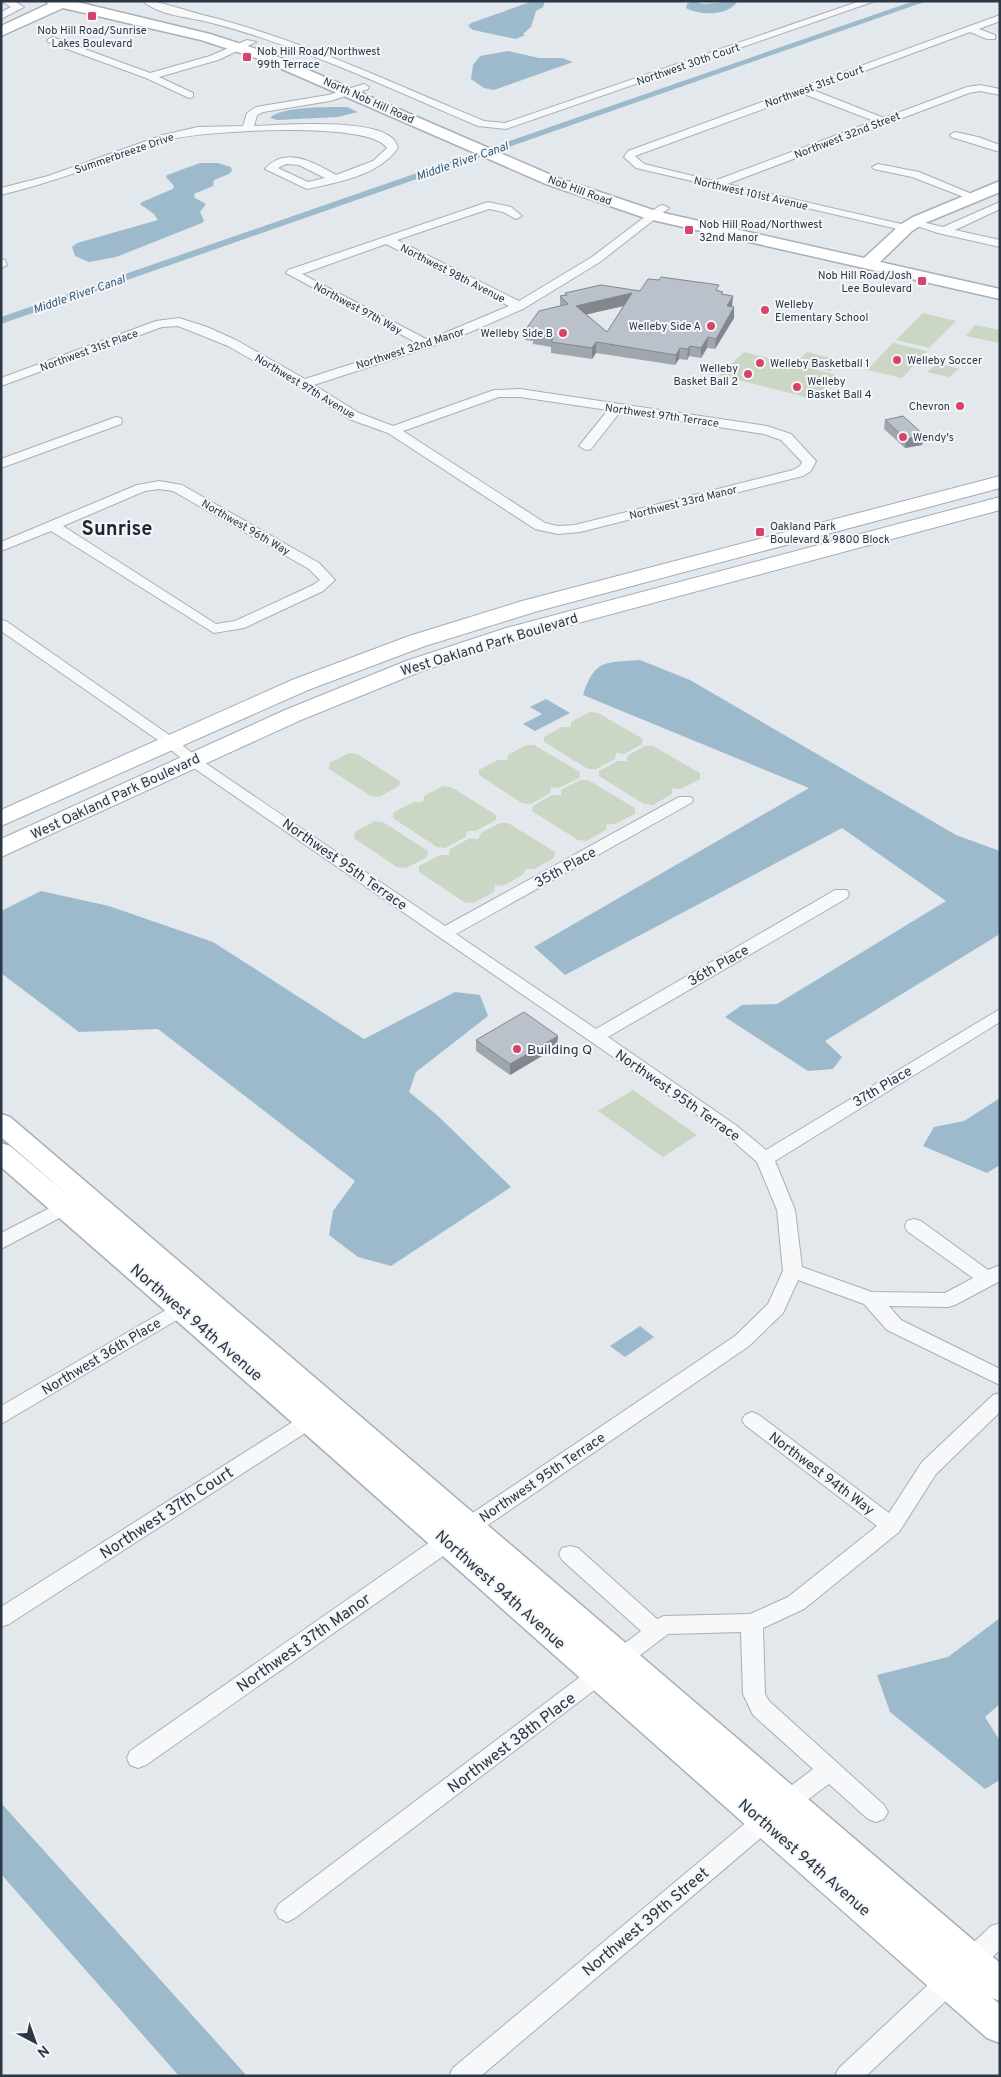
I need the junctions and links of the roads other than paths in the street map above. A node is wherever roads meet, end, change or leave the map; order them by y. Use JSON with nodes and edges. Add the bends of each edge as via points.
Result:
{"nodes":[{"id":1,"x":6,"y":1,"type":"edge"},
{"id":2,"x":83,"y":1,"type":"edge"},
{"id":3,"x":148,"y":1,"type":"edge"},
{"id":4,"x":870,"y":1,"type":"edge"},
{"id":5,"x":58,"y":2,"type":"edge"},
{"id":6,"x":804,"y":12,"type":"dead end"},
{"id":7,"x":1,"y":16,"type":"edge"},
{"id":8,"x":821,"y":18,"type":"junction"},
{"id":9,"x":1000,"y":18,"type":"edge"},
{"id":10,"x":1,"y":25,"type":"edge"},
{"id":11,"x":970,"y":29,"type":"junction"},
{"id":12,"x":1,"y":32,"type":"edge"},
{"id":13,"x":991,"y":36,"type":"dead end"},
{"id":14,"x":52,"y":40,"type":"dead end"},
{"id":15,"x":239,"y":43,"type":"junction"},
{"id":16,"x":150,"y":76,"type":"junction"},
{"id":17,"x":357,"y":89,"type":"junction"},
{"id":18,"x":804,"y":90,"type":"junction"},
{"id":19,"x":1000,"y":92,"type":"edge"},
{"id":20,"x":189,"y":95,"type":"dead end"},
{"id":21,"x":883,"y":121,"type":"junction"},
{"id":22,"x":248,"y":128,"type":"junction"},
{"id":23,"x":955,"y":135,"type":"dead end"},
{"id":24,"x":1000,"y":149,"type":"edge"},
{"id":25,"x":629,"y":157,"type":"joint"},
{"id":26,"x":513,"y":158,"type":"joint"},
{"id":27,"x":878,"y":167,"type":"dead end"},
{"id":28,"x":334,"y":178,"type":"junction"},
{"id":29,"x":715,"y":185,"type":"junction"},
{"id":30,"x":1000,"y":186,"type":"edge"},
{"id":31,"x":1,"y":192,"type":"edge"},
{"id":32,"x":973,"y":197,"type":"junction"},
{"id":33,"x":1000,"y":205,"type":"edge"},
{"id":34,"x":659,"y":212,"type":"junction"},
{"id":35,"x":516,"y":216,"type":"dead end"},
{"id":36,"x":910,"y":226,"type":"junction"},
{"id":37,"x":942,"y":231,"type":"junction"},
{"id":38,"x":387,"y":240,"type":"junction"},
{"id":39,"x":1000,"y":244,"type":"edge"},
{"id":40,"x":872,"y":260,"type":"junction"},
{"id":41,"x":1000,"y":285,"type":"edge"},
{"id":42,"x":1000,"y":294,"type":"edge"},
{"id":43,"x":519,"y":306,"type":"junction"},
{"id":44,"x":178,"y":322,"type":"joint"},
{"id":45,"x":425,"y":343,"type":"junction"},
{"id":46,"x":1,"y":382,"type":"edge"},
{"id":47,"x":304,"y":384,"type":"junction"},
{"id":48,"x":616,"y":409,"type":"junction"},
{"id":49,"x":116,"y":421,"type":"dead end"},
{"id":50,"x":392,"y":430,"type":"junction"},
{"id":51,"x":586,"y":446,"type":"dead end"},
{"id":52,"x":1,"y":464,"type":"edge"},
{"id":53,"x":806,"y":468,"type":"joint"},
{"id":54,"x":1000,"y":482,"type":"edge"},
{"id":55,"x":1000,"y":503,"type":"edge"},
{"id":56,"x":53,"y":526,"type":"junction"},
{"id":57,"x":558,"y":530,"type":"joint"},
{"id":58,"x":1,"y":547,"type":"edge"},
{"id":59,"x":1,"y":624,"type":"edge"},
{"id":60,"x":170,"y":742,"type":"junction"},
{"id":61,"x":193,"y":761,"type":"junction"},
{"id":62,"x":685,"y":800,"type":"dead end"},
{"id":63,"x":1,"y":819,"type":"edge"},
{"id":64,"x":1,"y":849,"type":"edge"},
{"id":65,"x":841,"y":894,"type":"dead end"},
{"id":66,"x":445,"y":933,"type":"junction"},
{"id":67,"x":1000,"y":1014,"type":"edge"},
{"id":68,"x":595,"y":1037,"type":"junction"},
{"id":69,"x":1,"y":1123,"type":"edge"},
{"id":70,"x":1,"y":1152,"type":"edge"},
{"id":71,"x":765,"y":1159,"type":"junction"},
{"id":72,"x":74,"y":1202,"type":"junction"},
{"id":73,"x":914,"y":1226,"type":"dead end"},
{"id":74,"x":1,"y":1242,"type":"edge"},
{"id":75,"x":793,"y":1271,"type":"junction"},
{"id":76,"x":993,"y":1276,"type":"edge"},
{"id":77,"x":871,"y":1299,"type":"junction"},
{"id":78,"x":191,"y":1303,"type":"junction"},
{"id":79,"x":1000,"y":1378,"type":"edge"},
{"id":80,"x":1000,"y":1400,"type":"edge"},
{"id":81,"x":320,"y":1413,"type":"junction"},
{"id":82,"x":1,"y":1416,"type":"edge"},
{"id":83,"x":752,"y":1420,"type":"dead end"},
{"id":84,"x":892,"y":1526,"type":"junction"},
{"id":85,"x":458,"y":1534,"type":"junction"},
{"id":86,"x":570,"y":1554,"type":"dead end"},
{"id":87,"x":1,"y":1618,"type":"edge"},
{"id":88,"x":752,"y":1623,"type":"junction"},
{"id":89,"x":657,"y":1632,"type":"junction"},
{"id":90,"x":610,"y":1668,"type":"junction"},
{"id":91,"x":138,"y":1758,"type":"dead end"},
{"id":92,"x":830,"y":1770,"type":"junction"},
{"id":93,"x":787,"y":1802,"type":"junction"},
{"id":94,"x":876,"y":1812,"type":"dead end"},
{"id":95,"x":763,"y":1822,"type":"junction"},
{"id":96,"x":287,"y":1911,"type":"dead end"},
{"id":97,"x":1000,"y":1934,"type":"edge"},
{"id":98,"x":973,"y":1961,"type":"junction"},
{"id":99,"x":949,"y":1982,"type":"junction"},
{"id":100,"x":1000,"y":1985,"type":"edge"},
{"id":101,"x":1000,"y":2027,"type":"edge"},
{"id":102,"x":462,"y":2076,"type":"edge"},
{"id":103,"x":848,"y":2076,"type":"edge"}],
"edges":[{"from":1,"to":7,"type":"street","via":[[19,7]]},
{"from":2,"to":15,"type":"main road","name":"North Nob Hill Road"},
{"from":3,"to":8,"type":"street","name":"Northwest 30th Court","via":[[162,8],[302,48],[482,124],[506,126]]},
{"from":4,"to":8,"type":"street","name":"Northwest 30th Court"},
{"from":5,"to":10,"type":"main road"},
{"from":5,"to":12,"type":"main road"},
{"from":5,"to":15,"type":"main road","name":"North Nob Hill Road"},
{"from":6,"to":8,"type":"street"},
{"from":9,"to":11,"type":"street","name":"Northwest 31st Court"},
{"from":11,"to":13,"type":"street"},
{"from":11,"to":18,"type":"street","name":"Northwest 31st Court"},
{"from":14,"to":16,"type":"street"},
{"from":15,"to":16,"type":"street","via":[[214,58]]},
{"from":15,"to":17,"type":"main road","name":"North Nob Hill Road"},
{"from":16,"to":20,"type":"street"},
{"from":17,"to":22,"type":"street","via":[[330,98],[260,109],[252,113]]},
{"from":17,"to":26,"type":"main road","name":"North Nob Hill Road"},
{"from":18,"to":21,"type":"street"},
{"from":18,"to":25,"type":"street","name":"Northwest 31st Court","via":[[632,153]]},
{"from":19,"to":21,"type":"street","name":"Northwest 32nd Street","via":[[980,88],[967,90]]},
{"from":21,"to":29,"type":"street","name":"Northwest 32nd Street"},
{"from":22,"to":28,"type":"street","name":"Summerbreeze Drive","via":[[362,130],[388,140],[393,148],[381,160]]},
{"from":22,"to":31,"type":"street","name":"Summerbreeze Drive","via":[[198,130],[167,137],[52,178]]},
{"from":23,"to":24,"type":"street"},
{"from":25,"to":29,"type":"street","name":"Northwest 101st Avenue","via":[[640,166]]},
{"from":26,"to":34,"type":"main road","name":"Nob Hill Road","via":[[575,190]]},
{"from":27,"to":32,"type":"street","via":[[915,174]]},
{"from":28,"to":28,"type":"street","name":"Summerbreeze Drive","via":[[302,161],[274,164],[271,169],[307,186]]},
{"from":29,"to":36,"type":"street","name":"Northwest 101st Avenue"},
{"from":30,"to":32,"type":"main road"},
{"from":32,"to":36,"type":"main road"},
{"from":33,"to":37,"type":"street"},
{"from":34,"to":40,"type":"main road"},
{"from":34,"to":43,"type":"street","name":"Northwest 32nd Manor","via":[[583,268]]},
{"from":35,"to":38,"type":"street","via":[[507,209],[488,205]]},
{"from":36,"to":37,"type":"street","name":"Northwest 101st Avenue"},
{"from":36,"to":40,"type":"main road"},
{"from":37,"to":39,"type":"street","name":"Northwest 101st Avenue"},
{"from":38,"to":43,"type":"street","name":"Northwest 98th Avenue"},
{"from":38,"to":45,"type":"street","name":"Northwest 97th Way","via":[[292,273]]},
{"from":40,"to":41,"type":"main road"},
{"from":40,"to":42,"type":"main road"},
{"from":43,"to":45,"type":"street","name":"Northwest 32nd Manor","via":[[470,328]]},
{"from":44,"to":46,"type":"street","name":"Northwest 31st Place","via":[[160,324]]},
{"from":44,"to":47,"type":"street","name":"Northwest 97th Avenue","via":[[232,343]]},
{"from":45,"to":47,"type":"street","name":"Northwest 32nd Manor"},
{"from":47,"to":50,"type":"street","name":"Northwest 97th Avenue","via":[[354,416]]},
{"from":48,"to":50,"type":"street","name":"Northwest 97th Terrace","via":[[520,393],[498,393]]},
{"from":48,"to":51,"type":"street"},
{"from":48,"to":53,"type":"street","name":"Northwest 97th Terrace","via":[[779,433],[808,461]]},
{"from":49,"to":52,"type":"street"},
{"from":50,"to":57,"type":"street","name":"Northwest 97th Avenue","via":[[540,526]]},
{"from":53,"to":57,"type":"street","name":"Northwest 33rd Manor","via":[[798,473],[575,529]]},
{"from":54,"to":60,"type":"main road","name":"West Oakland Park Boulevard","via":[[480,620],[350,664]]},
{"from":55,"to":61,"type":"main road","name":"West Oakland Park Boulevard","via":[[478,645],[351,690]]},
{"from":56,"to":56,"type":"street","name":"Northwest 96th Way","via":[[214,629],[239,625],[318,588],[328,580],[314,566],[177,488],[159,485],[142,488]]},
{"from":56,"to":58,"type":"street"},
{"from":59,"to":60,"type":"street","name":"Northwest 95th Terrace"},
{"from":60,"to":61,"type":"street","name":"Northwest 95th Terrace"},
{"from":60,"to":63,"type":"main road","name":"West Oakland Park Boulevard"},
{"from":61,"to":64,"type":"main road","name":"West Oakland Park Boulevard"},
{"from":61,"to":66,"type":"street","name":"Northwest 95th Terrace"},
{"from":62,"to":66,"type":"street","name":"35th Place"},
{"from":65,"to":68,"type":"street","name":"36th Place"},
{"from":66,"to":68,"type":"street","name":"Northwest 95th Terrace"},
{"from":67,"to":71,"type":"street","name":"37th Place"},
{"from":68,"to":71,"type":"street","name":"Northwest 95th Terrace","via":[[731,1130]]},
{"from":69,"to":72,"type":"main road","name":"Northwest 94th Avenue"},
{"from":70,"to":72,"type":"main road","name":"Northwest 94th Avenue"},
{"from":71,"to":75,"type":"street","name":"Northwest 95th Terrace","via":[[786,1210]]},
{"from":72,"to":74,"type":"street"},
{"from":72,"to":78,"type":"main road","name":"Northwest 94th Avenue"},
{"from":73,"to":76,"type":"street"},
{"from":75,"to":77,"type":"street"},
{"from":75,"to":85,"type":"street","name":"Northwest 95th Terrace","via":[[776,1308],[742,1341]]},
{"from":76,"to":77,"type":"street","via":[[948,1300]]},
{"from":77,"to":79,"type":"street","via":[[894,1325]]},
{"from":78,"to":81,"type":"main road","name":"Northwest 94th Avenue"},
{"from":78,"to":82,"type":"street","name":"Northwest 36th Place"},
{"from":80,"to":84,"type":"street","name":"Northwest 38th Place","via":[[929,1468]]},
{"from":81,"to":85,"type":"main road","name":"Northwest 94th Avenue"},
{"from":81,"to":87,"type":"street","name":"Northwest 37th Court"},
{"from":83,"to":84,"type":"street","name":"Northwest 94th Way"},
{"from":84,"to":88,"type":"street","name":"Northwest 38th Place","via":[[796,1603]]},
{"from":85,"to":90,"type":"main road","name":"Northwest 94th Avenue"},
{"from":85,"to":91,"type":"street","name":"Northwest 37th Manor"},
{"from":86,"to":89,"type":"street"},
{"from":88,"to":89,"type":"street","name":"Northwest 38th Place","via":[[664,1625]]},
{"from":88,"to":92,"type":"street","via":[[754,1694],[760,1708]]},
{"from":89,"to":90,"type":"street","name":"Northwest 38th Place"},
{"from":90,"to":93,"type":"main road","name":"Northwest 94th Avenue"},
{"from":90,"to":95,"type":"main road","name":"Northwest 94th Avenue"},
{"from":90,"to":96,"type":"street","name":"Northwest 38th Place"},
{"from":92,"to":93,"type":"street","name":"Northwest 39th Street"},
{"from":92,"to":94,"type":"street"},
{"from":93,"to":95,"type":"street","name":"Northwest 39th Street"},
{"from":93,"to":98,"type":"main road","name":"Northwest 94th Avenue"},
{"from":95,"to":99,"type":"main road","name":"Northwest 94th Avenue"},
{"from":95,"to":102,"type":"street","name":"Northwest 39th Street"},
{"from":97,"to":98,"type":"street"},
{"from":98,"to":99,"type":"street"},
{"from":98,"to":100,"type":"main road","name":"Northwest 94th Avenue"},
{"from":99,"to":101,"type":"main road","name":"Northwest 94th Avenue"},
{"from":99,"to":103,"type":"street"}]}
